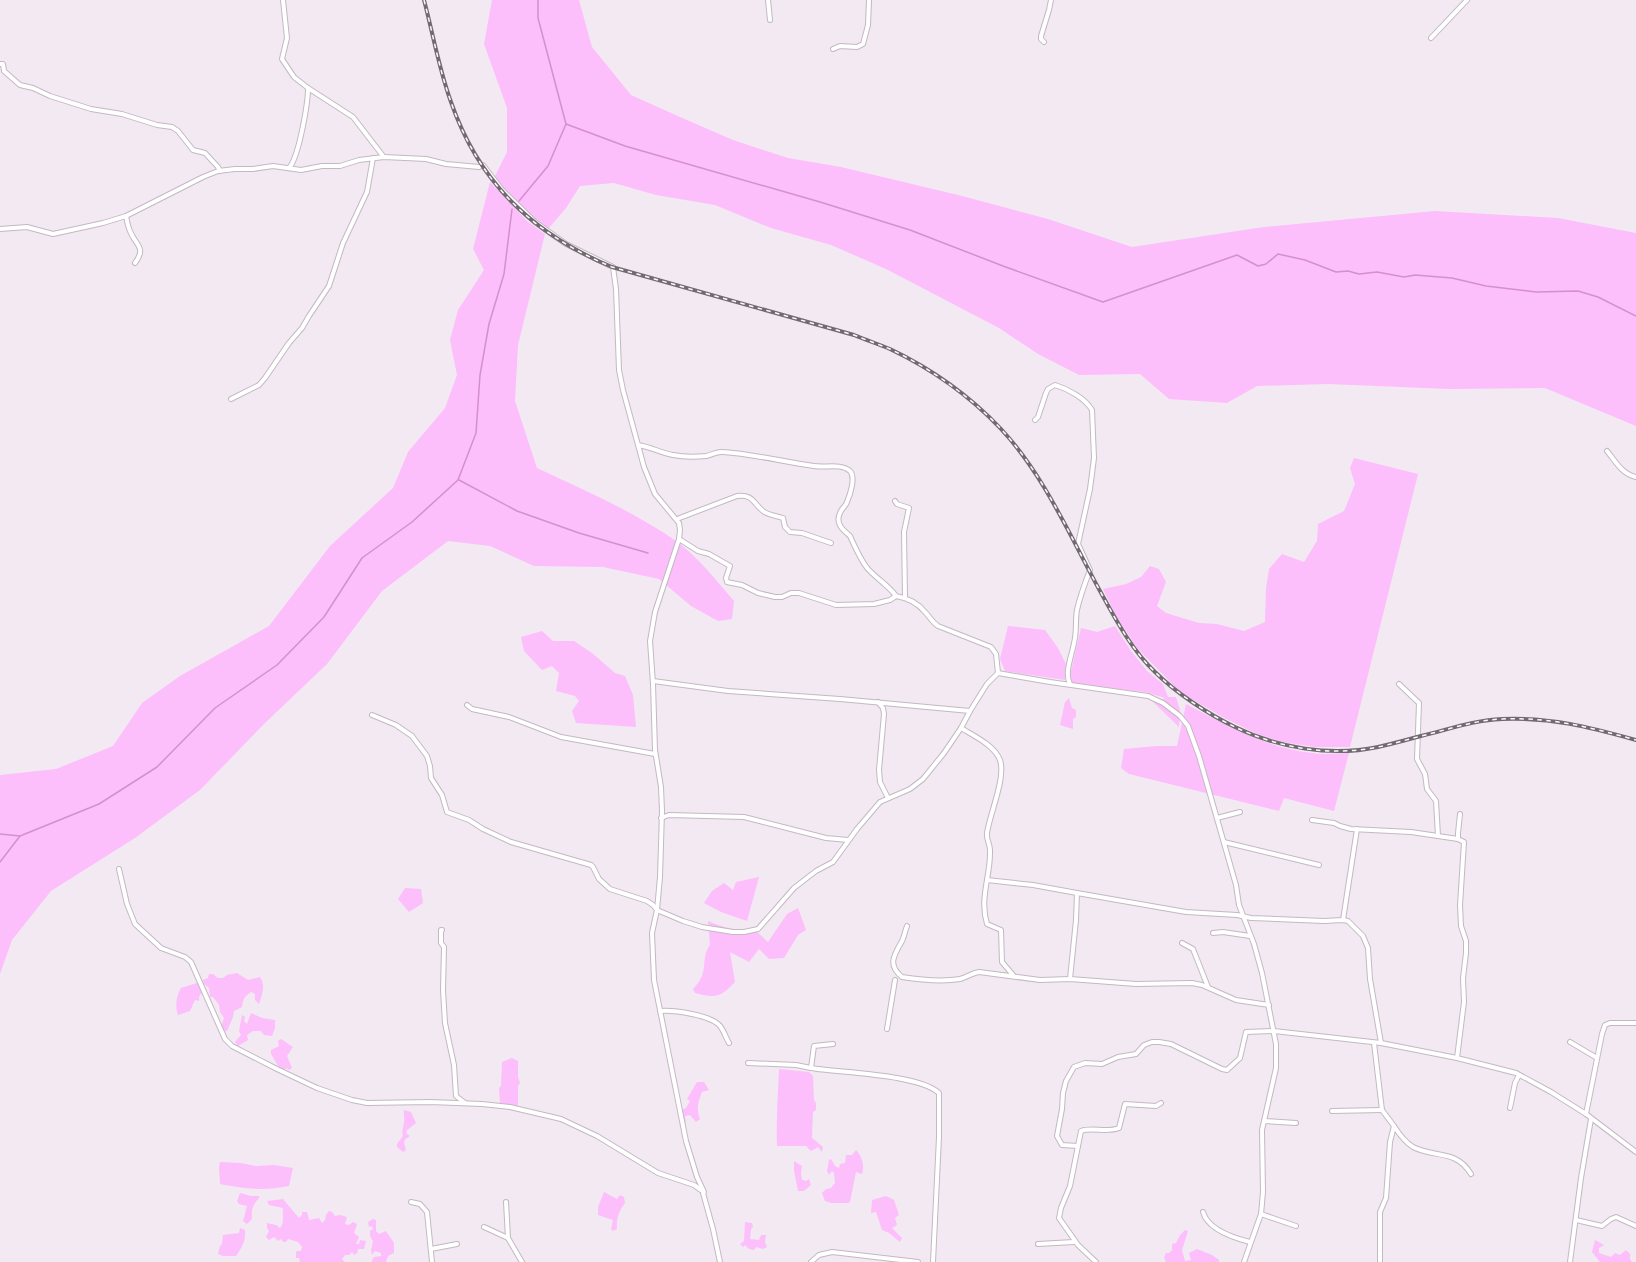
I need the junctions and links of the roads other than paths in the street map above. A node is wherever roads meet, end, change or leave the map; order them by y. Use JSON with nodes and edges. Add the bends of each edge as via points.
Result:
{"nodes":[{"id":1,"x":283,"y":0,"type":"edge"},
{"id":2,"x":768,"y":0,"type":"edge"},
{"id":3,"x":869,"y":0,"type":"edge"},
{"id":4,"x":1051,"y":0,"type":"edge"},
{"id":5,"x":1467,"y":0,"type":"edge"},
{"id":6,"x":770,"y":20,"type":"dead end"},
{"id":7,"x":1431,"y":38,"type":"dead end"},
{"id":8,"x":1044,"y":42,"type":"dead end"},
{"id":9,"x":832,"y":49,"type":"dead end"},
{"id":10,"x":0,"y":64,"type":"edge"},
{"id":11,"x":308,"y":88,"type":"junction"},
{"id":12,"x":384,"y":157,"type":"junction"},
{"id":13,"x":372,"y":158,"type":"junction"},
{"id":14,"x":289,"y":169,"type":"junction"},
{"id":15,"x":220,"y":171,"type":"junction"},
{"id":16,"x":126,"y":216,"type":"junction"},
{"id":17,"x":0,"y":229,"type":"edge"},
{"id":18,"x":135,"y":263,"type":"dead end"},
{"id":19,"x":231,"y":399,"type":"dead end"},
{"id":20,"x":1035,"y":420,"type":"dead end"},
{"id":21,"x":638,"y":445,"type":"junction"},
{"id":22,"x":1607,"y":450,"type":"dead end"},
{"id":23,"x":1636,"y":477,"type":"edge"},
{"id":24,"x":895,"y":501,"type":"dead end"},
{"id":25,"x":677,"y":519,"type":"junction"},
{"id":26,"x":680,"y":539,"type":"junction"},
{"id":27,"x":831,"y":543,"type":"dead end"},
{"id":28,"x":896,"y":596,"type":"junction"},
{"id":29,"x":905,"y":597,"type":"junction"},
{"id":30,"x":998,"y":673,"type":"junction"},
{"id":31,"x":653,"y":681,"type":"junction"},
{"id":32,"x":1400,"y":684,"type":"dead end"},
{"id":33,"x":1071,"y":685,"type":"junction"},
{"id":34,"x":878,"y":702,"type":"junction"},
{"id":35,"x":467,"y":705,"type":"dead end"},
{"id":36,"x":970,"y":711,"type":"junction"},
{"id":37,"x":372,"y":715,"type":"dead end"},
{"id":38,"x":962,"y":728,"type":"junction"},
{"id":39,"x":655,"y":754,"type":"junction"},
{"id":40,"x":888,"y":798,"type":"junction"},
{"id":41,"x":1240,"y":812,"type":"dead end"},
{"id":42,"x":1460,"y":814,"type":"dead end"},
{"id":43,"x":661,"y":818,"type":"junction"},
{"id":44,"x":1217,"y":818,"type":"junction"},
{"id":45,"x":1312,"y":820,"type":"dead end"},
{"id":46,"x":1357,"y":829,"type":"junction"},
{"id":47,"x":1438,"y":836,"type":"junction"},
{"id":48,"x":1458,"y":839,"type":"junction"},
{"id":49,"x":849,"y":840,"type":"junction"},
{"id":50,"x":1224,"y":842,"type":"junction"},
{"id":51,"x":1319,"y":865,"type":"dead end"},
{"id":52,"x":119,"y":869,"type":"dead end"},
{"id":53,"x":987,"y":880,"type":"junction"},
{"id":54,"x":1077,"y":893,"type":"junction"},
{"id":55,"x":657,"y":910,"type":"junction"},
{"id":56,"x":1244,"y":918,"type":"junction"},
{"id":57,"x":1343,"y":920,"type":"junction"},
{"id":58,"x":907,"y":926,"type":"dead end"},
{"id":59,"x":442,"y":930,"type":"dead end"},
{"id":60,"x":1214,"y":933,"type":"dead end"},
{"id":61,"x":1250,"y":936,"type":"junction"},
{"id":62,"x":1182,"y":943,"type":"dead end"},
{"id":63,"x":1016,"y":977,"type":"junction"},
{"id":64,"x":1070,"y":978,"type":"junction"},
{"id":65,"x":896,"y":980,"type":"dead end"},
{"id":66,"x":1208,"y":987,"type":"junction"},
{"id":67,"x":1269,"y":1005,"type":"junction"},
{"id":68,"x":660,"y":1011,"type":"junction"},
{"id":69,"x":1636,"y":1023,"type":"edge"},
{"id":70,"x":887,"y":1029,"type":"dead end"},
{"id":71,"x":1274,"y":1031,"type":"junction"},
{"id":72,"x":1570,"y":1042,"type":"dead end"},
{"id":73,"x":729,"y":1043,"type":"dead end"},
{"id":74,"x":1374,"y":1043,"type":"junction"},
{"id":75,"x":1381,"y":1043,"type":"junction"},
{"id":76,"x":833,"y":1044,"type":"dead end"},
{"id":77,"x":1457,"y":1058,"type":"junction"},
{"id":78,"x":1597,"y":1058,"type":"junction"},
{"id":79,"x":748,"y":1063,"type":"dead end"},
{"id":80,"x":811,"y":1068,"type":"junction"},
{"id":81,"x":1519,"y":1075,"type":"junction"},
{"id":82,"x":1161,"y":1103,"type":"dead end"},
{"id":83,"x":466,"y":1104,"type":"junction"},
{"id":84,"x":1510,"y":1108,"type":"dead end"},
{"id":85,"x":1382,"y":1110,"type":"junction"},
{"id":86,"x":1332,"y":1111,"type":"dead end"},
{"id":87,"x":1586,"y":1114,"type":"junction"},
{"id":88,"x":1591,"y":1119,"type":"junction"},
{"id":89,"x":1264,"y":1121,"type":"junction"},
{"id":90,"x":1296,"y":1124,"type":"dead end"},
{"id":91,"x":1394,"y":1126,"type":"junction"},
{"id":92,"x":1078,"y":1146,"type":"junction"},
{"id":93,"x":1636,"y":1152,"type":"edge"},
{"id":94,"x":1471,"y":1173,"type":"dead end"},
{"id":95,"x":704,"y":1192,"type":"junction"},
{"id":96,"x":411,"y":1202,"type":"dead end"},
{"id":97,"x":506,"y":1202,"type":"dead end"},
{"id":98,"x":1203,"y":1212,"type":"dead end"},
{"id":99,"x":1261,"y":1214,"type":"junction"},
{"id":100,"x":1576,"y":1220,"type":"junction"},
{"id":101,"x":1296,"y":1226,"type":"dead end"},
{"id":102,"x":1636,"y":1226,"type":"edge"},
{"id":103,"x":484,"y":1227,"type":"dead end"},
{"id":104,"x":508,"y":1238,"type":"junction"},
{"id":105,"x":1075,"y":1242,"type":"junction"},
{"id":106,"x":1250,"y":1242,"type":"junction"},
{"id":107,"x":457,"y":1244,"type":"dead end"},
{"id":108,"x":1038,"y":1244,"type":"dead end"},
{"id":109,"x":431,"y":1249,"type":"junction"},
{"id":110,"x":432,"y":1262,"type":"edge"},
{"id":111,"x":522,"y":1262,"type":"edge"},
{"id":112,"x":720,"y":1262,"type":"edge"},
{"id":113,"x":811,"y":1262,"type":"edge"},
{"id":114,"x":918,"y":1262,"type":"edge"},
{"id":115,"x":933,"y":1262,"type":"edge"},
{"id":116,"x":1096,"y":1262,"type":"edge"},
{"id":117,"x":1244,"y":1262,"type":"edge"},
{"id":118,"x":1380,"y":1262,"type":"edge"},
{"id":119,"x":1570,"y":1262,"type":"edge"}],
"edges":[{"from":1,"to":11,"type":"street","via":[[287,38],[282,58],[294,77]]},
{"from":2,"to":6,"type":"street"},
{"from":3,"to":9,"type":"street","via":[[863,44]]},
{"from":4,"to":8,"type":"street","via":[[1041,36]]},
{"from":5,"to":7,"type":"street"},
{"from":10,"to":15,"type":"street","via":[[21,86],[91,109],[172,127],[194,150],[205,153]]},
{"from":11,"to":12,"type":"street","via":[[353,117]]},
{"from":11,"to":14,"type":"street","via":[[297,152]]},
{"from":12,"to":13,"type":"street"},
{"from":12,"to":21,"type":"street","via":[[483,165],[535,222],[566,244],[612,266],[619,370]]},
{"from":13,"to":14,"type":"street","via":[[340,166]]},
{"from":13,"to":19,"type":"street","via":[[367,192],[329,285],[259,385]]},
{"from":14,"to":15,"type":"street","via":[[273,166]]},
{"from":15,"to":16,"type":"street"},
{"from":16,"to":17,"type":"street","via":[[53,234],[27,227]]},
{"from":16,"to":18,"type":"street","via":[[130,232],[140,246]]},
{"from":20,"to":33,"type":"street","via":[[1048,389],[1055,385],[1075,394],[1092,410],[1094,458],[1078,544],[1090,570],[1077,610],[1068,675]]},
{"from":21,"to":25,"type":"street","via":[[656,494]]},
{"from":21,"to":28,"type":"street","via":[[676,456],[722,452],[849,470],[853,479],[847,503],[839,515],[840,527],[850,536],[867,568]]},
{"from":22,"to":23,"type":"street","via":[[1623,471]]},
{"from":24,"to":29,"type":"street","via":[[909,508],[904,532]]},
{"from":25,"to":26,"type":"street"},
{"from":25,"to":27,"type":"street","via":[[745,495],[765,513],[783,518],[788,531]]},
{"from":26,"to":28,"type":"street","via":[[730,566],[726,581],[760,594],[779,597],[799,593],[836,605],[883,603]]},
{"from":26,"to":31,"type":"street","via":[[653,620]]},
{"from":28,"to":29,"type":"street"},
{"from":29,"to":30,"type":"street","via":[[918,604],[938,626],[991,647],[999,664]]},
{"from":30,"to":33,"type":"street"},
{"from":30,"to":36,"type":"street"},
{"from":31,"to":34,"type":"street","via":[[728,692]]},
{"from":31,"to":39,"type":"street"},
{"from":32,"to":47,"type":"street","via":[[1419,703],[1417,759],[1427,789],[1436,801]]},
{"from":33,"to":44,"type":"street","via":[[1148,696],[1180,716],[1193,739]]},
{"from":34,"to":36,"type":"street"},
{"from":34,"to":40,"type":"street","via":[[884,714],[880,782]]},
{"from":35,"to":39,"type":"street","via":[[551,734]]},
{"from":36,"to":38,"type":"street"},
{"from":37,"to":55,"type":"street","via":[[412,736],[427,756],[431,778],[447,812],[511,842],[591,865],[605,886],[647,901]]},
{"from":38,"to":40,"type":"street","via":[[919,783]]},
{"from":38,"to":53,"type":"street","via":[[997,754],[1002,770],[986,834],[990,848]]},
{"from":39,"to":43,"type":"street"},
{"from":40,"to":49,"type":"street","via":[[872,809]]},
{"from":41,"to":44,"type":"street"},
{"from":42,"to":48,"type":"street"},
{"from":43,"to":49,"type":"street","via":[[744,817]]},
{"from":43,"to":55,"type":"street"},
{"from":44,"to":50,"type":"street"},
{"from":45,"to":46,"type":"street"},
{"from":46,"to":47,"type":"street"},
{"from":46,"to":57,"type":"street"},
{"from":47,"to":48,"type":"street"},
{"from":48,"to":77,"type":"street","via":[[1465,846],[1460,905],[1466,941]]},
{"from":49,"to":55,"type":"street","via":[[833,862],[794,888],[758,929],[733,932],[702,927]]},
{"from":50,"to":51,"type":"street"},
{"from":50,"to":56,"type":"street"},
{"from":52,"to":83,"type":"street","via":[[135,924],[161,948],[191,962],[221,1032],[232,1046],[317,1088],[352,1100]]},
{"from":53,"to":54,"type":"street"},
{"from":53,"to":63,"type":"street","via":[[983,900],[986,923],[1002,930],[1002,962]]},
{"from":54,"to":56,"type":"street"},
{"from":54,"to":64,"type":"street"},
{"from":55,"to":68,"type":"street","via":[[652,941]]},
{"from":56,"to":57,"type":"street"},
{"from":56,"to":61,"type":"street"},
{"from":57,"to":75,"type":"street","via":[[1366,941]]},
{"from":58,"to":63,"type":"street","via":[[893,962],[900,976],[956,979],[979,972]]},
{"from":59,"to":83,"type":"street","via":[[445,1023],[456,1096]]},
{"from":60,"to":61,"type":"street"},
{"from":61,"to":67,"type":"street"},
{"from":62,"to":66,"type":"street","via":[[1192,949]]},
{"from":63,"to":64,"type":"street"},
{"from":64,"to":66,"type":"street"},
{"from":65,"to":70,"type":"street"},
{"from":66,"to":67,"type":"street","via":[[1236,1000]]},
{"from":67,"to":71,"type":"street"},
{"from":68,"to":73,"type":"street","via":[[693,1014],[714,1022]]},
{"from":68,"to":95,"type":"street","via":[[686,1141]]},
{"from":69,"to":78,"type":"street","via":[[1606,1024]]},
{"from":71,"to":74,"type":"street"},
{"from":71,"to":89,"type":"street","via":[[1276,1068]]},
{"from":71,"to":92,"type":"street","via":[[1245,1033],[1240,1058],[1227,1070],[1159,1042],[1102,1064],[1074,1066],[1064,1088],[1057,1136],[1062,1144]]},
{"from":72,"to":78,"type":"street"},
{"from":74,"to":75,"type":"street"},
{"from":74,"to":85,"type":"street"},
{"from":75,"to":77,"type":"street"},
{"from":76,"to":80,"type":"street","via":[[814,1046]]},
{"from":77,"to":81,"type":"street"},
{"from":78,"to":87,"type":"street"},
{"from":79,"to":80,"type":"street"},
{"from":80,"to":115,"type":"street","via":[[909,1081],[939,1093]]},
{"from":81,"to":84,"type":"street"},
{"from":81,"to":87,"type":"street"},
{"from":82,"to":92,"type":"street","via":[[1125,1104],[1119,1128],[1082,1130]]},
{"from":83,"to":95,"type":"street","via":[[510,1107],[561,1119],[658,1173]]},
{"from":85,"to":86,"type":"street"},
{"from":85,"to":91,"type":"street"},
{"from":87,"to":88,"type":"street"},
{"from":88,"to":93,"type":"street"},
{"from":88,"to":100,"type":"street"},
{"from":89,"to":90,"type":"street"},
{"from":89,"to":99,"type":"street"},
{"from":91,"to":94,"type":"street","via":[[1412,1146],[1460,1160]]},
{"from":91,"to":118,"type":"street","via":[[1386,1198],[1380,1212]]},
{"from":92,"to":105,"type":"street","via":[[1059,1218]]},
{"from":95,"to":112,"type":"street"},
{"from":96,"to":109,"type":"street","via":[[420,1204],[426,1212]]},
{"from":97,"to":104,"type":"street"},
{"from":98,"to":106,"type":"street","via":[[1209,1224]]},
{"from":99,"to":101,"type":"street"},
{"from":99,"to":106,"type":"street"},
{"from":100,"to":102,"type":"street","via":[[1602,1226],[1616,1217]]},
{"from":100,"to":119,"type":"street"},
{"from":103,"to":104,"type":"street"},
{"from":104,"to":111,"type":"street"},
{"from":105,"to":108,"type":"street"},
{"from":105,"to":116,"type":"street"},
{"from":106,"to":117,"type":"street"},
{"from":107,"to":109,"type":"street"},
{"from":109,"to":110,"type":"street"},
{"from":113,"to":114,"type":"street","via":[[832,1252]]}]}
